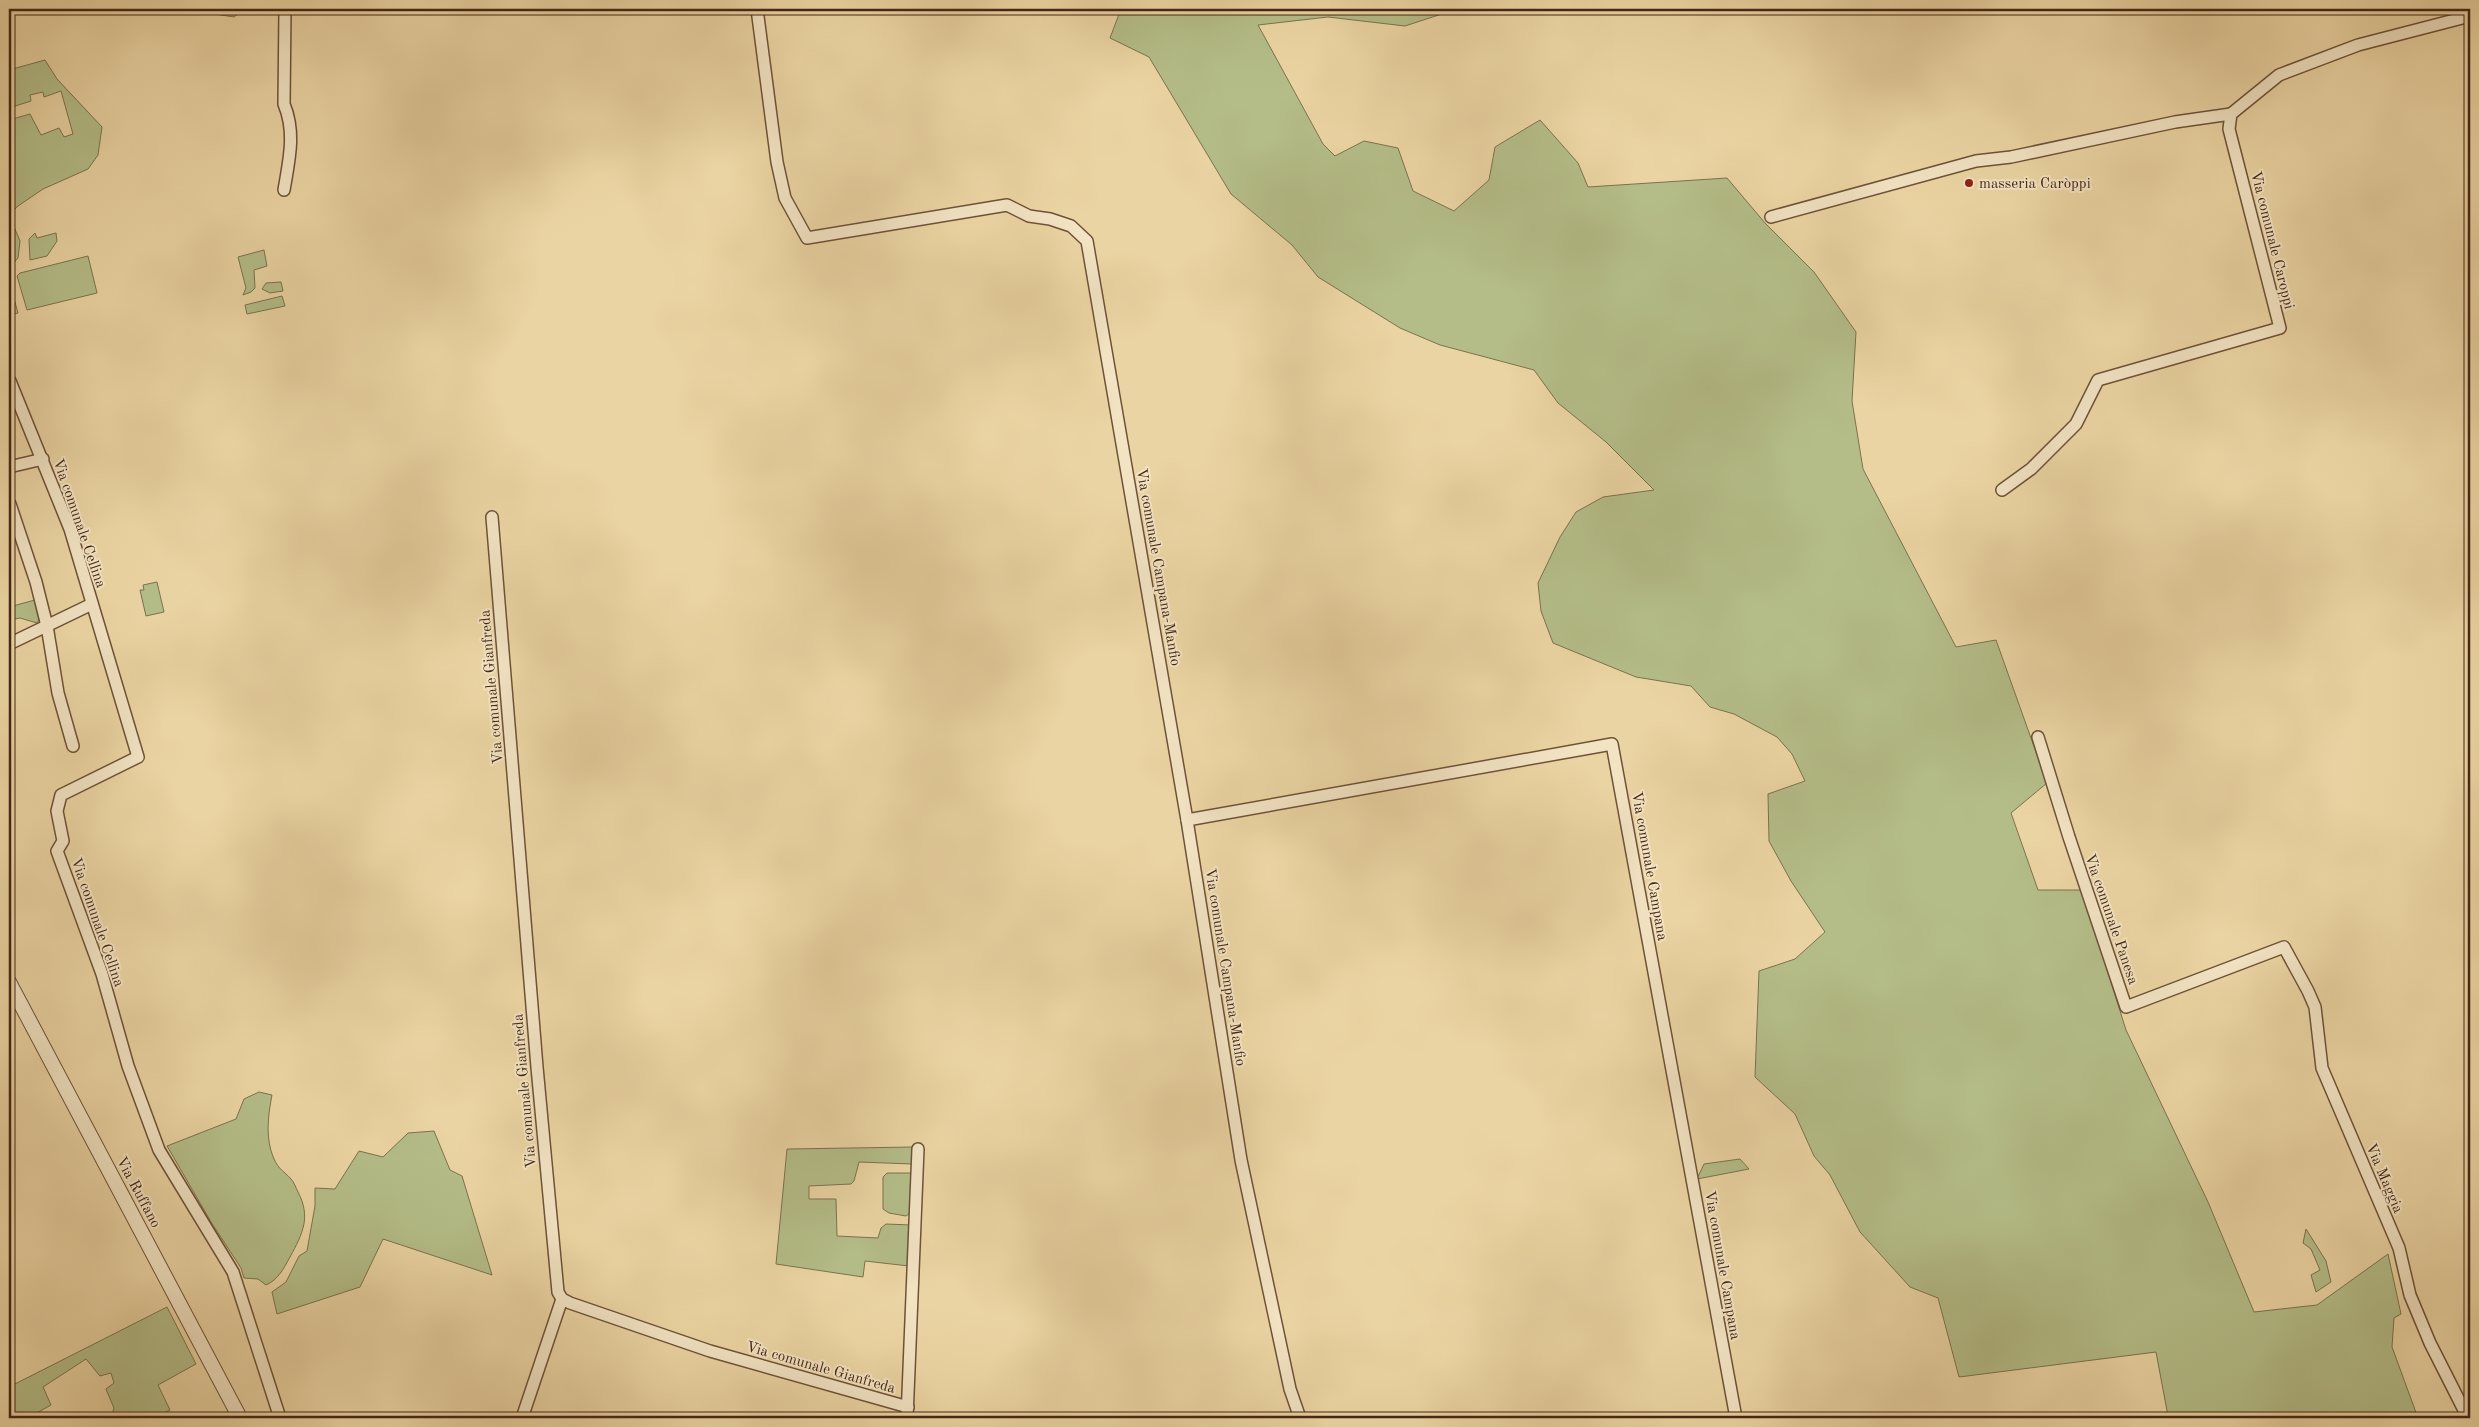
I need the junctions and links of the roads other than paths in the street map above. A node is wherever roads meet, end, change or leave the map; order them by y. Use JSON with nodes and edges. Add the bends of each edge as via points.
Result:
{"nodes":[{"id":1,"x":285,"y":9,"type":"edge"},
{"id":2,"x":758,"y":9,"type":"edge"},
{"id":3,"x":2470,"y":16,"type":"edge"},
{"id":4,"x":2231,"y":114,"type":"junction"},
{"id":5,"x":284,"y":190,"type":"dead end"},
{"id":6,"x":1771,"y":217,"type":"dead end"},
{"id":7,"x":10,"y":381,"type":"dead end"},
{"id":8,"x":43,"y":460,"type":"junction"},
{"id":9,"x":9,"y":467,"type":"edge"},
{"id":10,"x":2002,"y":490,"type":"dead end"},
{"id":11,"x":10,"y":504,"type":"edge"},
{"id":12,"x":492,"y":517,"type":"dead end"},
{"id":13,"x":92,"y":604,"type":"junction"},
{"id":14,"x":47,"y":626,"type":"junction"},
{"id":15,"x":9,"y":644,"type":"edge"},
{"id":16,"x":2038,"y":737,"type":"dead end"},
{"id":17,"x":73,"y":746,"type":"dead end"},
{"id":18,"x":1187,"y":820,"type":"junction"},
{"id":19,"x":2284,"y":947,"type":"joint"},
{"id":20,"x":9,"y":982,"type":"edge"},
{"id":21,"x":918,"y":1149,"type":"dead end"},
{"id":22,"x":562,"y":1299,"type":"junction"},
{"id":23,"x":908,"y":1412,"type":"edge"},
{"id":24,"x":240,"y":1418,"type":"edge"},
{"id":25,"x":280,"y":1418,"type":"edge"},
{"id":26,"x":522,"y":1418,"type":"edge"},
{"id":27,"x":1300,"y":1418,"type":"edge"},
{"id":28,"x":1736,"y":1418,"type":"edge"},
{"id":29,"x":2468,"y":1418,"type":"edge"}],
"edges":[{"from":1,"to":5,"type":"street","via":[[284,104],[291,149]]},
{"from":2,"to":18,"type":"street","name":"Via comunale Campana-Manfio","via":[[777,162],[785,198],[807,238],[1007,206],[1029,216],[1071,226],[1087,241]]},
{"from":3,"to":4,"type":"street","via":[[2358,45],[2279,75]]},
{"from":4,"to":6,"type":"street","via":[[1976,161]]},
{"from":4,"to":10,"type":"street","name":"Via comunale Caroppi","via":[[2229,129],[2280,328],[2098,380],[2076,424],[2031,469]]},
{"from":7,"to":8,"type":"street","name":"Via comunale Cellina"},
{"from":8,"to":9,"type":"street"},
{"from":8,"to":13,"type":"street","name":"Via comunale Cellina","via":[[70,529]]},
{"from":11,"to":14,"type":"street"},
{"from":12,"to":22,"type":"street","name":"Via comunale Gianfreda","via":[[537,1067],[558,1292]]},
{"from":13,"to":14,"type":"street"},
{"from":13,"to":25,"type":"street","name":"Via comunale Cellina","via":[[138,757],[61,795],[57,811],[63,841],[57,851],[102,974],[128,1066],[158,1150],[233,1272]]},
{"from":14,"to":15,"type":"street"},
{"from":14,"to":17,"type":"street","via":[[58,693]]},
{"from":16,"to":19,"type":"street","name":"Via comunale Panesa","via":[[2126,1007]]},
{"from":18,"to":27,"type":"street","name":"Via comunale Campana-Manfio","via":[[1241,1160],[1290,1389]]},
{"from":18,"to":28,"type":"street","name":"Via comunale Campana","via":[[1612,744]]},
{"from":19,"to":29,"type":"street","name":"Via Maggia","via":[[2315,1007],[2322,1068],[2399,1248],[2410,1295]]},
{"from":20,"to":24,"type":"street","name":"Via Ruffano"},
{"from":21,"to":23,"type":"street"},
{"from":22,"to":23,"type":"street","name":"Via comunale Gianfreda","via":[[710,1351]]},
{"from":22,"to":26,"type":"street"}]}
